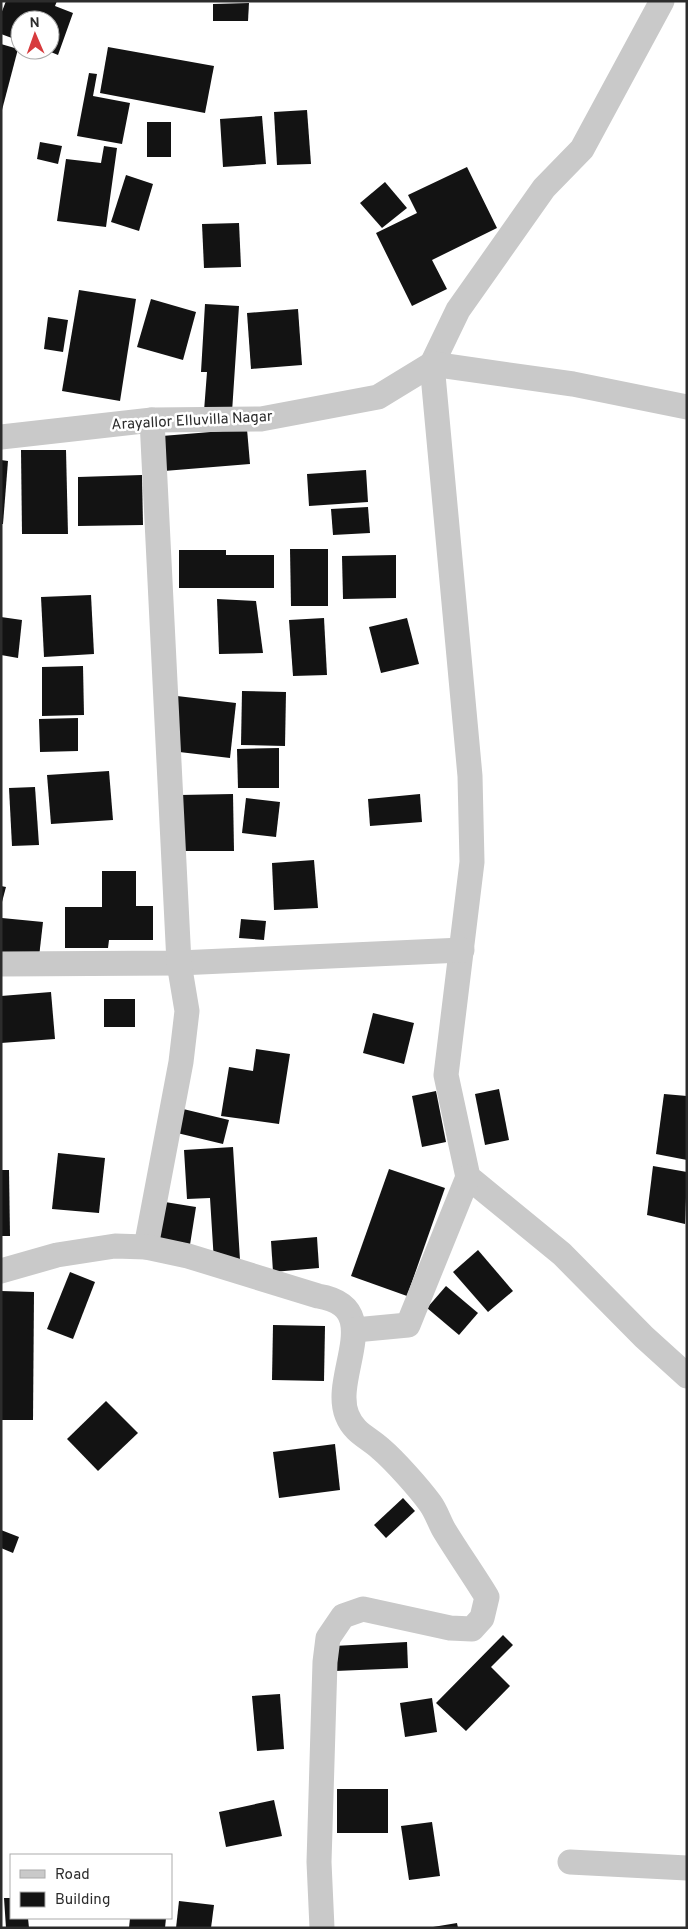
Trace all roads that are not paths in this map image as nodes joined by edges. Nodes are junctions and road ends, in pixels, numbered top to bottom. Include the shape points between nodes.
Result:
1 (662, 1) edge
2 (432, 364) junction
3 (687, 407) edge
4 (152, 420) junction
5 (1, 437) edge
6 (462, 950) junction
7 (180, 962) junction
8 (1, 964) edge
9 (468, 1177) junction
10 (146, 1248) junction
11 (1, 1271) edge
12 (355, 1330) junction
13 (687, 1376) edge
14 (570, 1862) dead end
15 (687, 1868) edge
16 (322, 1928) edge

1 - 2 street via 582,149 544,188 458,310
2 - 3 street via 574,384
2 - 4 street, Arayallor Elluvilla Nagar via 378,397 261,419
2 - 6 street via 470,776 472,862
4 - 5 street, Arayallor Elluvilla Nagar
4 - 7 street
6 - 7 street
6 - 9 street via 446,1075
7 - 8 street
7 - 10 street via 187,1011 181,1062
9 - 12 street via 408,1325
9 - 13 street via 562,1254
10 - 11 street via 115,1246 57,1255
10 - 12 street via 188,1256 332,1298 345,1308
12 - 16 street via 344,1393 346,1414 356,1432 381,1449 430,1503 487,1597 482,1618 472,1629 450,1628 363,1609 343,1616 328,1638 320,1862
14 - 15 street

